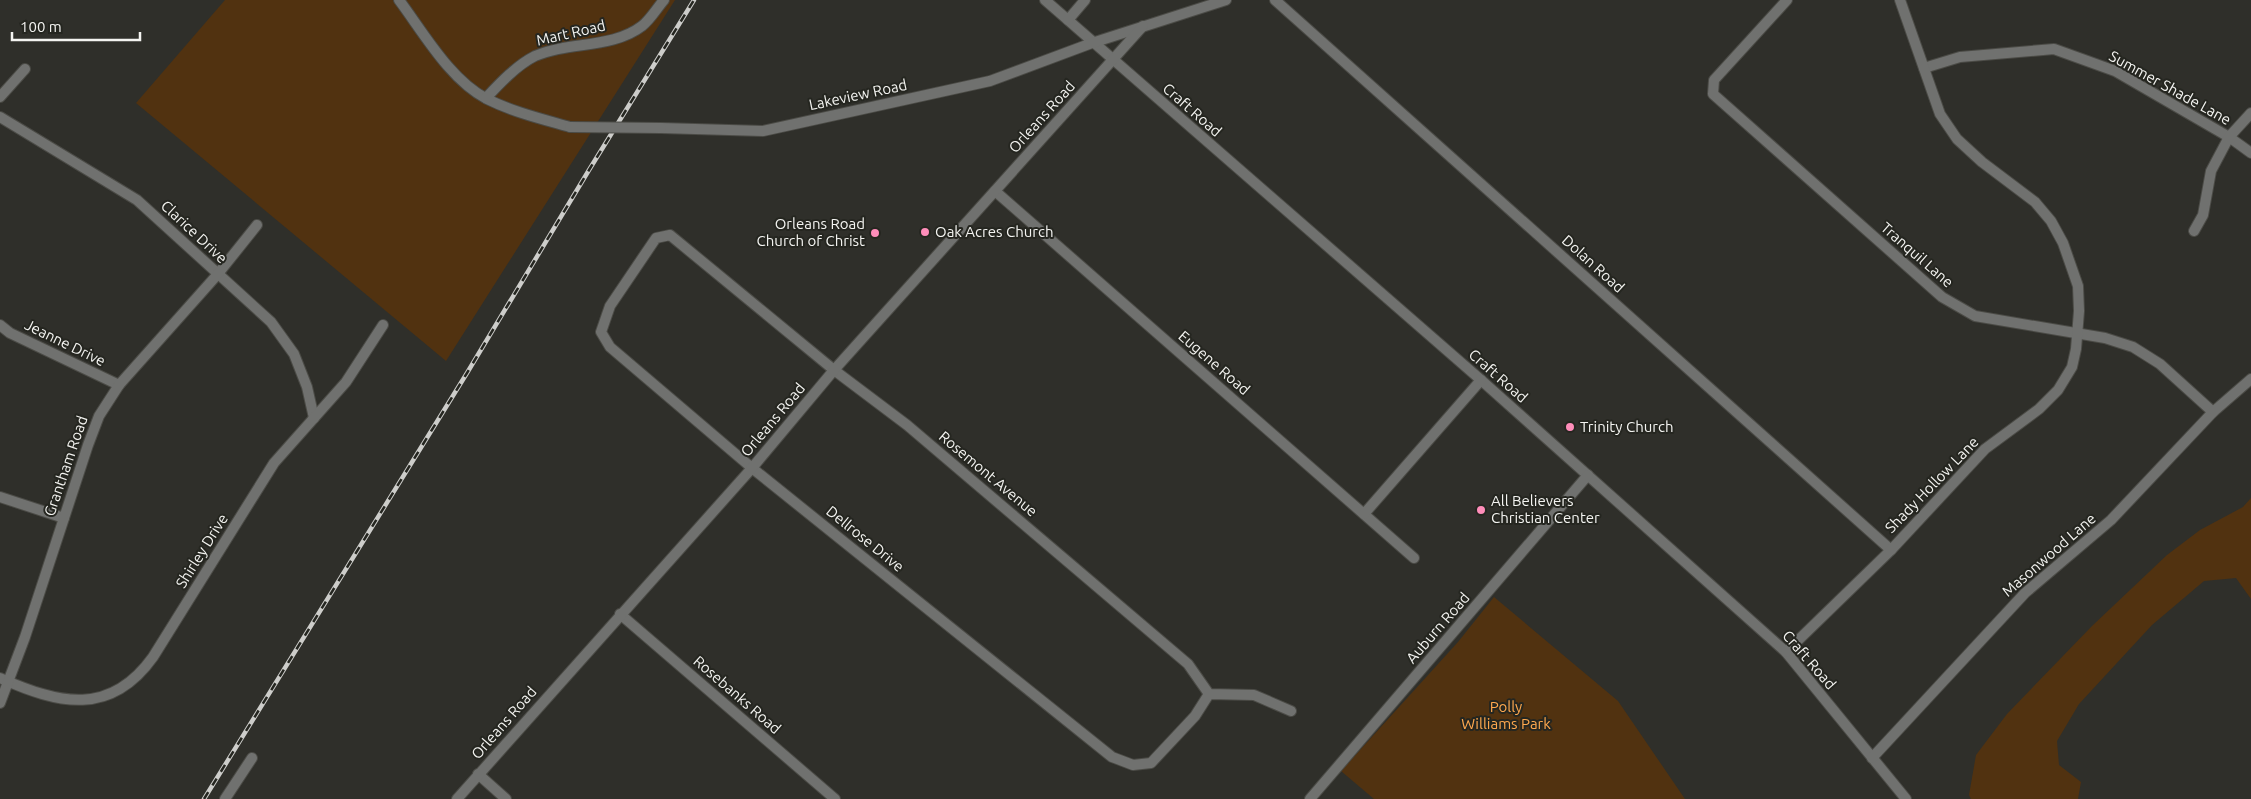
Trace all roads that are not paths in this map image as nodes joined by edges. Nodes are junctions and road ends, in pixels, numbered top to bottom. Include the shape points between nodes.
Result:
1 (398, 0) edge
2 (664, 0) edge
3 (1045, 0) edge
4 (1085, 0) edge
5 (1226, 0) edge
6 (1274, 0) edge
7 (1787, 0) edge
8 (1900, 0) edge
9 (1068, 20) junction
10 (1143, 26) junction
11 (1092, 43) junction
12 (1113, 61) junction
13 (1924, 68) junction
14 (25, 69) dead end
15 (0, 97) edge
16 (486, 98) junction
17 (2251, 113) edge
18 (0, 117) edge
19 (2228, 137) junction
20 (2251, 153) edge
21 (995, 191) junction
22 (257, 225) dead end
23 (2194, 231) dead end
24 (670, 235) joint
25 (218, 274) junction
26 (0, 325) edge
27 (383, 325) dead end
28 (2078, 333) junction
29 (834, 370) junction
30 (2251, 379) edge
31 (1480, 380) junction
32 (118, 385) junction
33 (2213, 412) junction
34 (314, 418) junction
35 (752, 468) junction
36 (1588, 475) junction
37 (0, 497) edge
38 (1364, 514) junction
39 (64, 518) junction
40 (1891, 550) junction
41 (1414, 558) dead end
42 (620, 614) junction
43 (1786, 652) junction
44 (4, 680) edge
45 (1209, 694) junction
46 (0, 703) edge
47 (1291, 712) dead end
48 (252, 758) dead end
49 (1872, 758) junction
50 (478, 774) junction
51 (226, 799) edge
52 (457, 799) edge
53 (506, 799) edge
54 (835, 799) edge
55 (1310, 799) edge
56 (1906, 799) edge

1 - 16 street, Lakeview Road via 440,57
2 - 16 street, Mart Road via 642,26 615,39 560,48 534,57
3 - 9 street, Craft Road
4 - 9 street
5 - 10 street, Lakeview Road
6 - 40 street, Dolan Road
7 - 28 street, Tranquil Lane via 1714,80 1713,94 1942,298 1975,316
8 - 13 street, Shady Hollow Lane
9 - 11 street, Craft Road
10 - 11 street, Lakeview Road
10 - 12 street
11 - 12 street, Craft Road
11 - 16 street, Lakeview Road, bridge via 990,81 763,131 570,127
12 - 21 street, Orleans Road
12 - 31 street, Craft Road
13 - 19 street, Summer Shade Lane via 1960,57 2054,49 2115,71
13 - 28 street, Shady Hollow Lane via 1940,114 1957,139 2035,202 2064,243 2078,286
14 - 15 street
17 - 19 street
18 - 25 street, Clarice Drive via 137,200
19 - 20 street, Summer Shade Lane
19 - 23 street via 2211,171 2204,215
21 - 29 street, Orleans Road
21 - 38 street, Eugene Road
22 - 25 street, Grantham Road
24 - 29 street, Rosemont Avenue
24 - 35 street, Dellrose Drive via 656,238 610,306 601,332 610,347
25 - 32 street, Grantham Road
25 - 34 street, Clarice Drive via 271,322 294,354 307,387
26 - 32 street, Jeanne Drive via 10,333
27 - 34 street, Shirley Drive via 346,382
28 - 33 street, Tranquil Lane via 2133,348 2160,364
28 - 40 street, Shady Hollow Lane via 2072,367 2058,390 2039,409 1985,449
29 - 35 street, Orleans Road
29 - 45 street, Rosemont Avenue via 907,425 1188,664
30 - 33 street, Masonwood Lane
31 - 36 street, Craft Road
31 - 38 street
32 - 39 street, Grantham Road via 96,423
33 - 49 street, Masonwood Lane via 2111,520 2025,593
34 - 44 street, Shirley Drive via 268,472 158,649 142,672 126,686 107,695 80,701 54,698
35 - 42 street, Orleans Road
35 - 45 street, Dellrose Drive via 1112,757 1133,765 1151,763 1196,716
36 - 43 street, Craft Road
36 - 55 street, Auburn Road
37 - 39 street
38 - 41 street, Eugene Road
39 - 44 street, Grantham Road
40 - 43 street, Shady Hollow Lane
42 - 50 street, Orleans Road
42 - 54 street, Rosebanks Road
43 - 49 street, Craft Road
44 - 46 street, Grantham Road
45 - 47 street via 1254,695
48 - 51 street
49 - 56 street, Craft Road
50 - 52 street, Orleans Road
50 - 53 street

